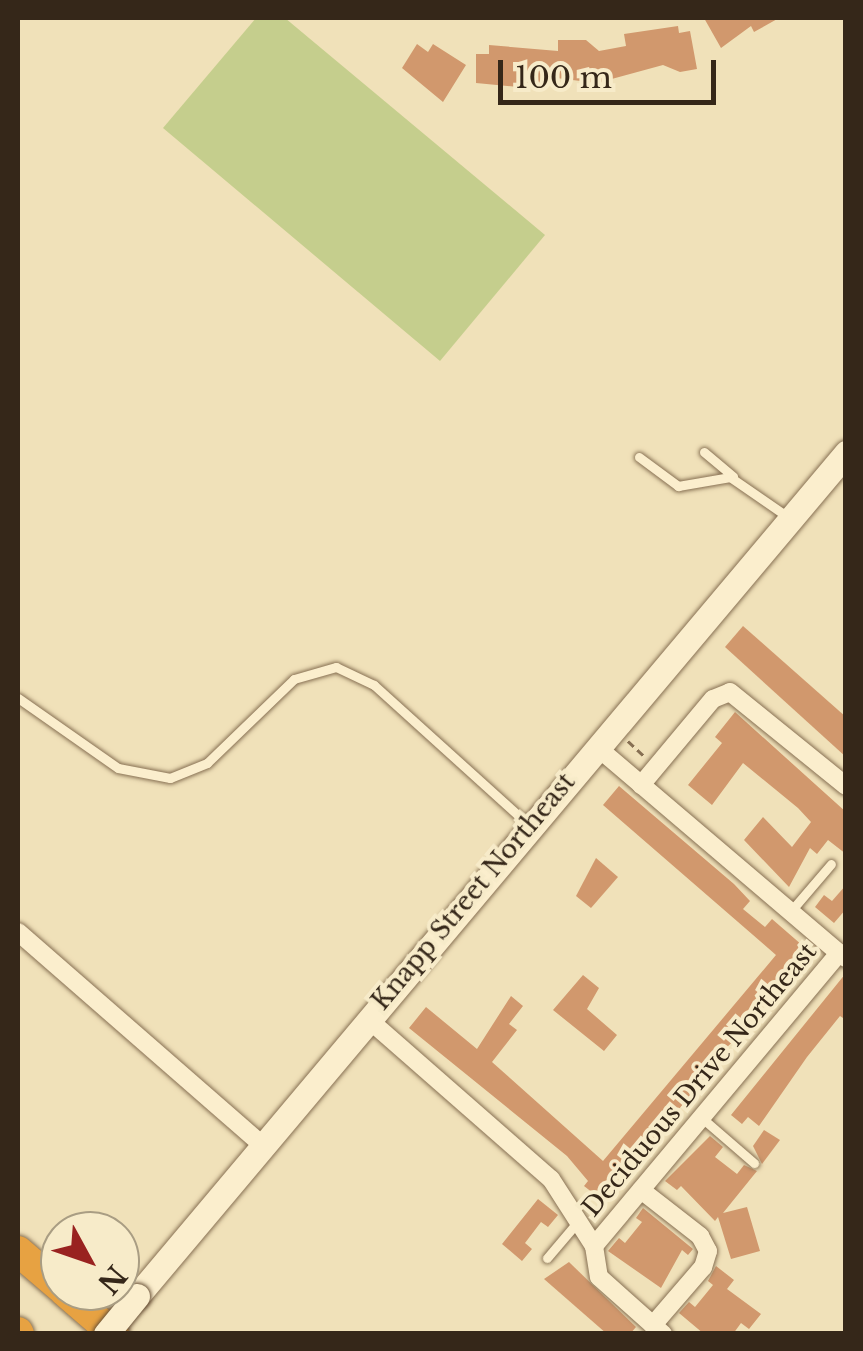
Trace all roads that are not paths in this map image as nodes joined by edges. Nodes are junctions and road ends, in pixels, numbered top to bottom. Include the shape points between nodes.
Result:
1 (704, 452) dead end
2 (846, 453) edge
3 (639, 458) dead end
4 (737, 480) junction
5 (790, 519) junction
6 (18, 698) edge
7 (597, 747) junction
8 (642, 785) junction
9 (846, 786) edge
10 (530, 826) junction
11 (831, 864) dead end
12 (790, 912) junction
13 (18, 932) edge
14 (842, 956) edge
15 (368, 1019) junction
16 (700, 1116) junction
17 (264, 1146) junction
18 (754, 1163) dead end
19 (640, 1190) junction
20 (575, 1226) junction
21 (594, 1246) junction
22 (18, 1251) edge
23 (546, 1258) dead end
24 (40, 1270) edge
25 (87, 1311) edge
26 (658, 1329) edge
27 (106, 1334) edge
28 (114, 1334) edge

1 - 4 lane
2 - 5 main road, Knapp Street Northeast
3 - 4 lane via 678,486 720,476
4 - 5 lane
5 - 7 main road, Knapp Street Northeast
6 - 10 lane via 118,768 170,778 206,763 294,679 336,667 374,685
7 - 8 street
7 - 10 main road, Knapp Street Northeast
8 - 9 street via 713,699 730,692
8 - 12 street
10 - 15 main road, Knapp Street Northeast
11 - 12 lane
12 - 14 street
13 - 17 street
14 - 16 street, Deciduous Drive Northeast
15 - 17 main road, Knapp Street Northeast
15 - 20 street via 551,1179
16 - 18 lane
16 - 19 street, Deciduous Drive Northeast
17 - 27 main road, Knapp Street Northeast, bridge
19 - 21 street, Deciduous Drive Northeast
19 - 26 street via 700,1236 708,1250
20 - 21 street
20 - 23 lane
21 - 26 street via 599,1277
22 - 24 highway
25 - 28 highway

